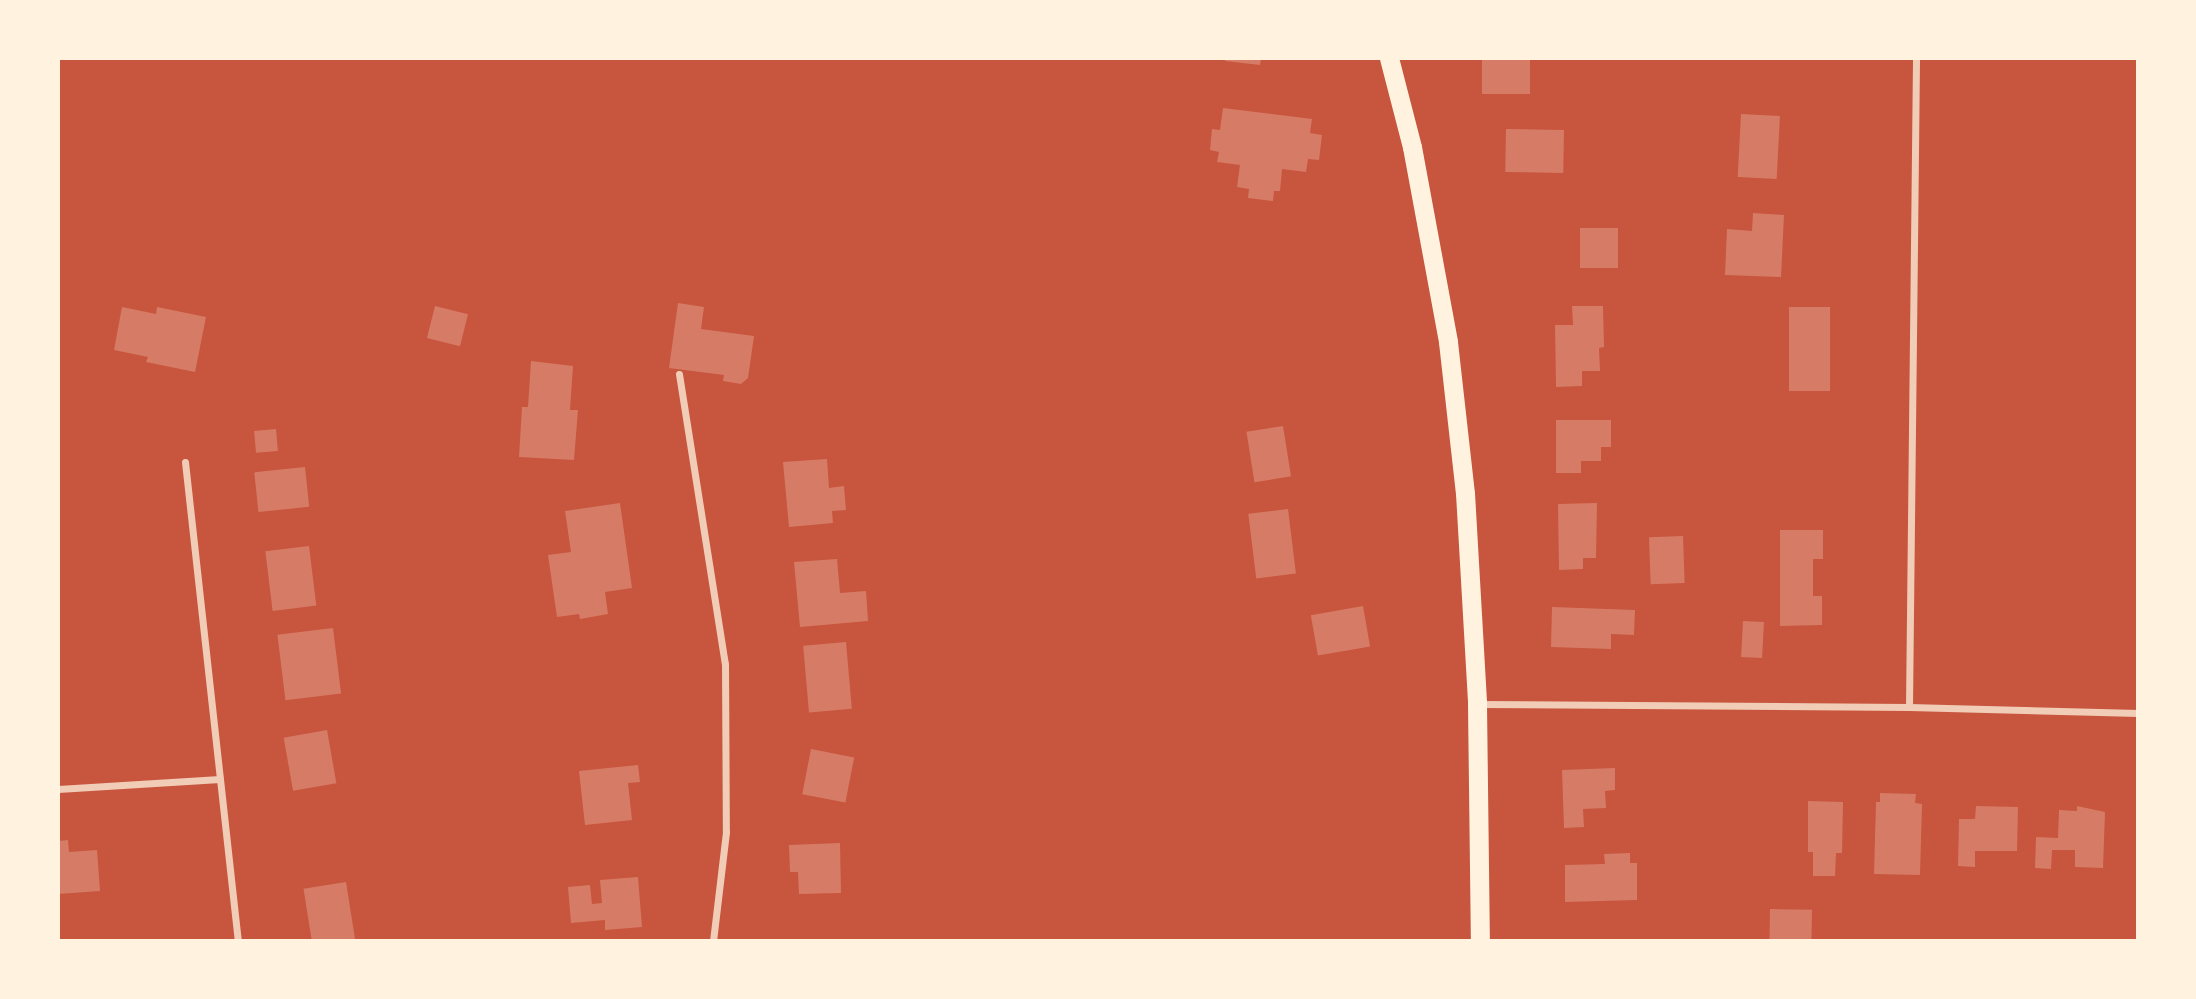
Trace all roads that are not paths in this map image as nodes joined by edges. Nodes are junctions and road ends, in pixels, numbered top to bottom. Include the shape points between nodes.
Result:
1 (1389, 58) edge
2 (1916, 58) edge
3 (679, 374) dead end
4 (185, 462) dead end
5 (1477, 704) junction
6 (1909, 707) junction
7 (2138, 713) edge
8 (220, 779) junction
9 (58, 789) edge
10 (238, 941) edge
11 (713, 941) edge
12 (1480, 941) edge

1 - 5 highway via 1412,146 1448,342 1465,493
2 - 6 street
3 - 11 street via 725,664 726,832
4 - 8 street
5 - 6 street
5 - 12 highway
6 - 7 street
8 - 9 street
8 - 10 street

